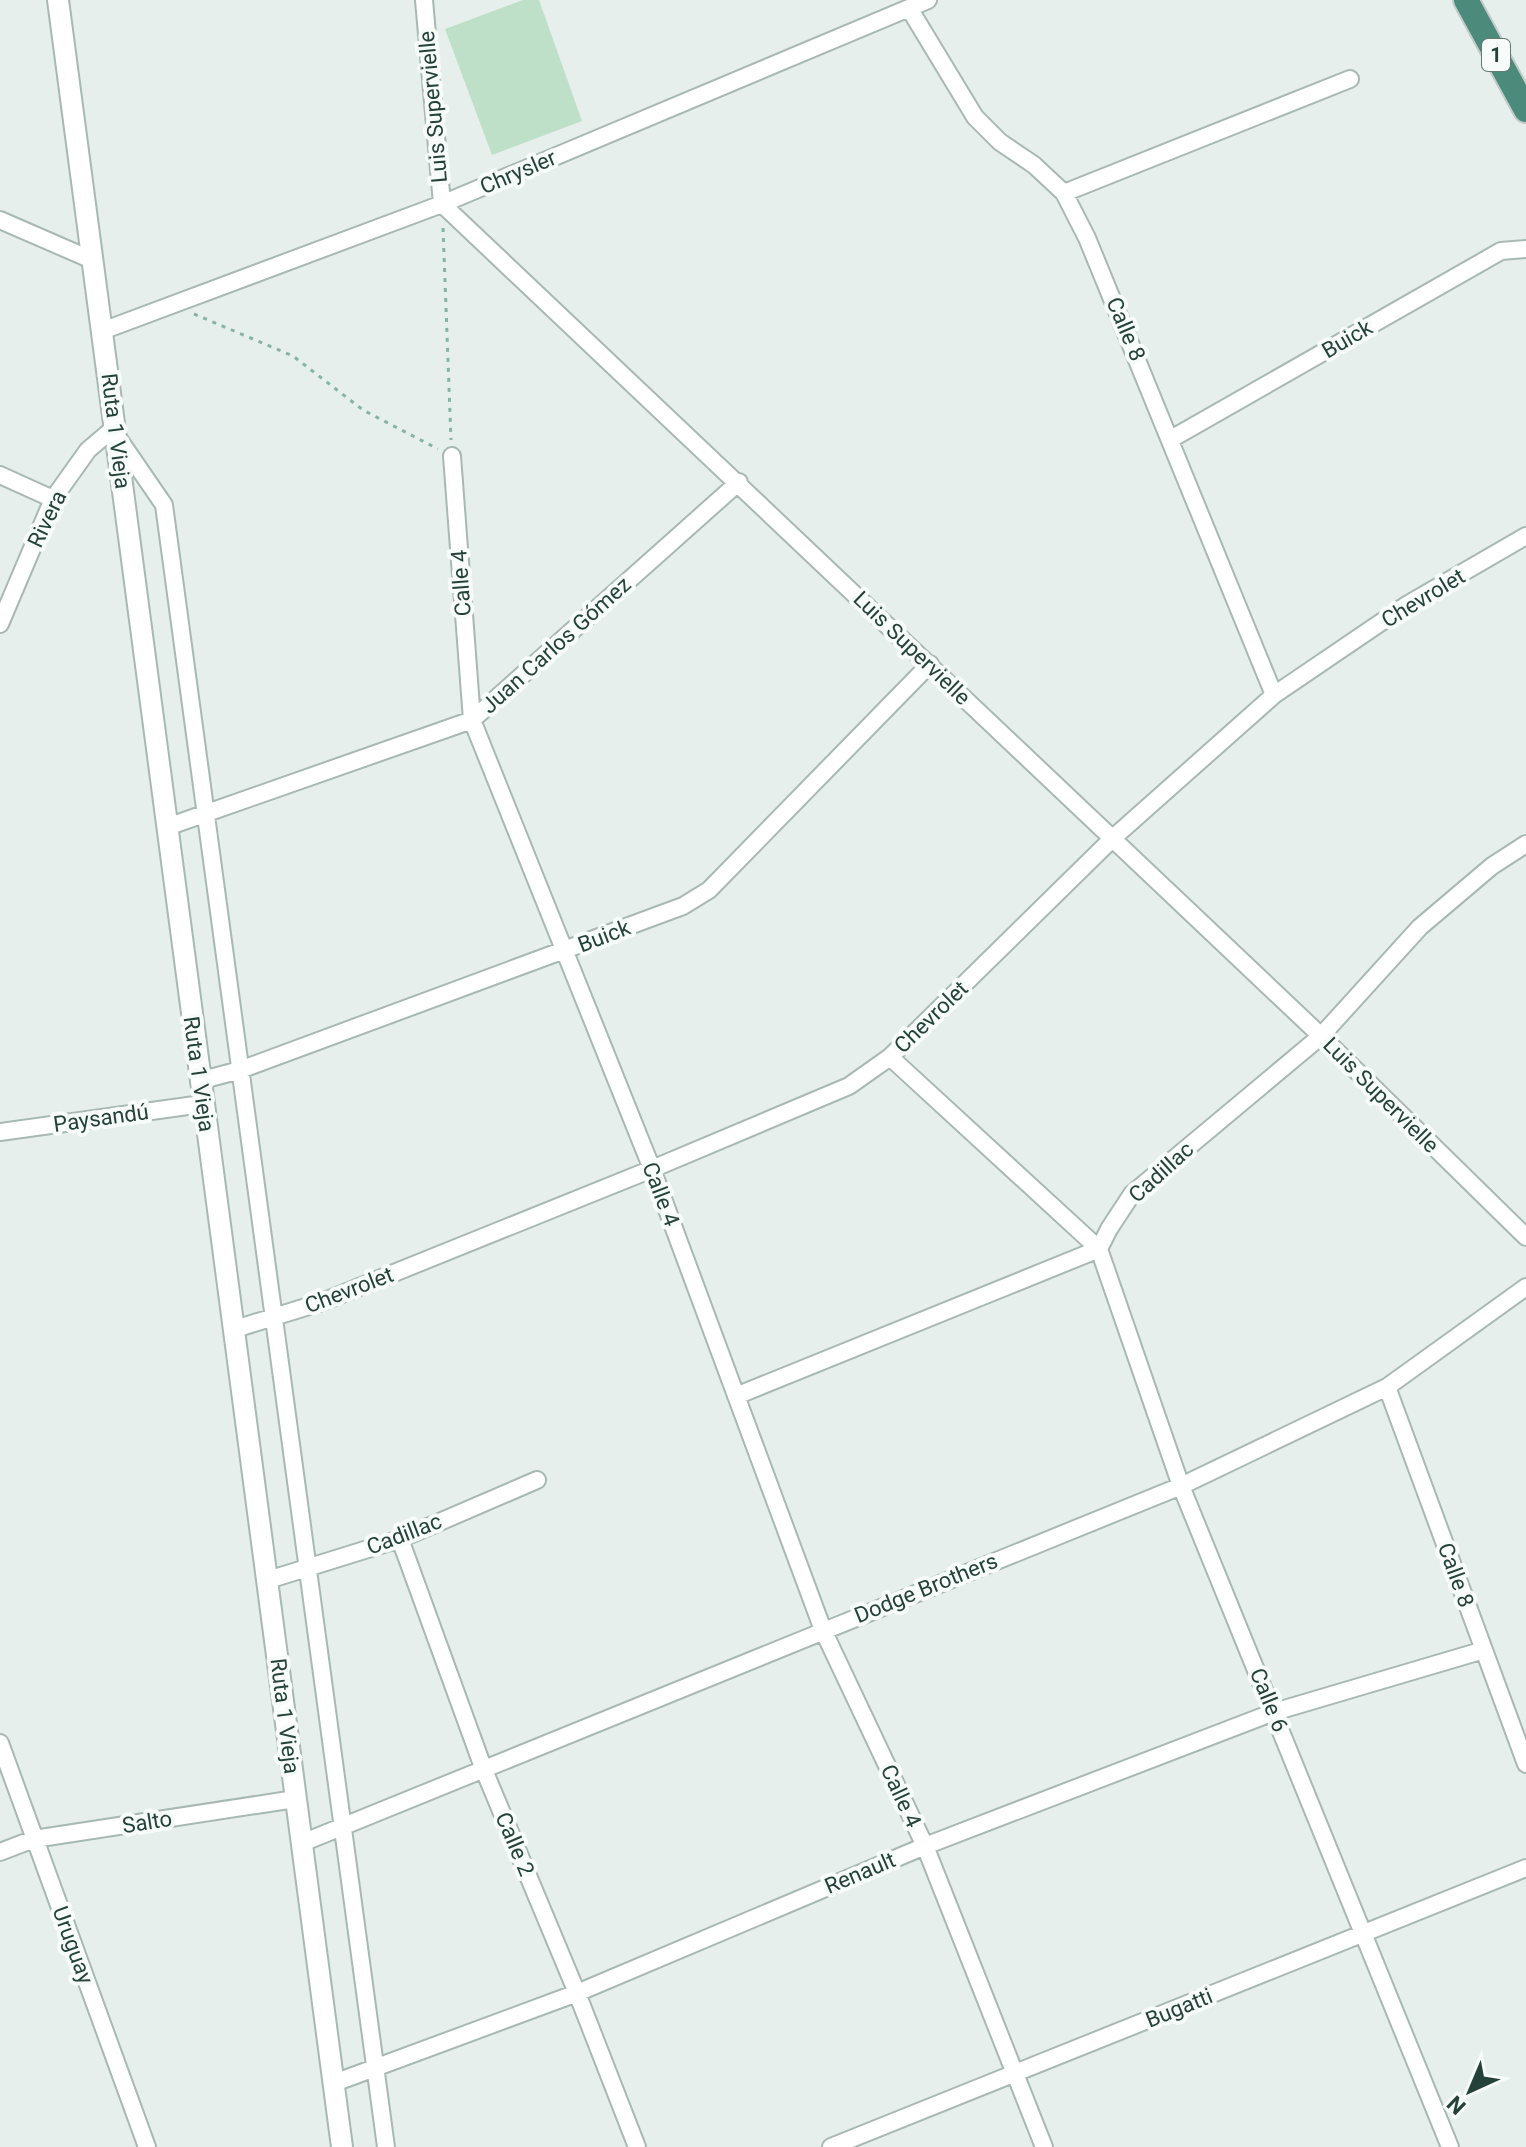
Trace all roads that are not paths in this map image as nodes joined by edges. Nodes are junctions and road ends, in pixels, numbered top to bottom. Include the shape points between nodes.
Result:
1 (58, 0) edge
2 (424, 0) edge
3 (928, 0) edge
4 (1466, 0) edge
5 (909, 8) junction
6 (1350, 79) dead end
7 (1526, 110) edge
8 (1064, 193) junction
9 (442, 204) junction
10 (0, 220) edge
11 (1526, 249) edge
12 (92, 260) junction
13 (102, 331) junction
14 (116, 431) junction
15 (1171, 439) junction
16 (452, 456) road end
17 (0, 475) edge
18 (739, 482) junction
19 (53, 499) junction
20 (1526, 536) edge
21 (0, 624) edge
22 (930, 664) junction
23 (1274, 695) junction
24 (472, 720) junction
25 (206, 813) junction
26 (167, 827) junction
27 (1113, 838) junction
28 (1526, 844) edge
29 (564, 951) junction
30 (1321, 1036) junction
31 (890, 1057) junction
32 (240, 1070) junction
33 (199, 1081) junction
34 (202, 1104) junction
35 (0, 1132) edge
36 (652, 1169) junction
37 (1526, 1237) edge
38 (1099, 1249) junction
39 (1526, 1287) edge
40 (274, 1317) junction
41 (235, 1329) junction
42 (1387, 1387) junction
43 (736, 1396) junction
44 (537, 1480) dead end
45 (1181, 1486) junction
46 (400, 1539) junction
47 (308, 1568) junction
48 (268, 1580) junction
49 (823, 1630) junction
50 (1484, 1650) junction
51 (1274, 1712) junction
52 (0, 1743) edge
53 (1526, 1764) edge
54 (484, 1770) junction
55 (295, 1799) junction
56 (343, 1826) junction
57 (34, 1839) junction
58 (302, 1843) junction
59 (925, 1846) junction
60 (0, 1852) edge
61 (1526, 1868) edge
62 (1365, 1934) junction
63 (577, 1993) junction
64 (376, 2068) junction
65 (1017, 2073) junction
66 (334, 2083) junction
67 (147, 2147) edge
68 (342, 2147) edge
69 (386, 2147) edge
70 (637, 2147) edge
71 (831, 2147) edge
72 (1044, 2147) edge
73 (1450, 2147) edge

1 - 12 street, Ruta 1 Vieja
2 - 9 street, Luis Supervielle
3 - 5 street, Chrysler
4 - 7 highway, 1
5 - 8 street, Calle 8 via 975,117
5 - 9 street, Chrysler
6 - 8 street
8 - 15 street, Calle 8
9 - 13 street, Chrysler
9 - 18 street, Luis Supervielle
10 - 12 street
11 - 15 street, Buick via 1501,251
12 - 13 street, Ruta 1 Vieja
13 - 14 street, Ruta 1 Vieja
14 - 19 street, Rivera via 88,450
14 - 25 street via 164,505
14 - 26 street, Ruta 1 Vieja
15 - 23 street, Calle 8
16 - 24 street, Calle 4
17 - 19 street
18 - 22 street, Luis Supervielle
18 - 24 street, Juan Carlos Gómez
19 - 21 street, Rivera
20 - 23 street, Chevrolet via 1405,606
22 - 27 street, Luis Supervielle
22 - 29 street, Buick via 709,890 683,906
23 - 27 street, Chevrolet
24 - 25 street, Juan Carlos Gómez
24 - 29 street, Calle 4
25 - 26 street, Juan Carlos Gómez
25 - 32 street
26 - 33 street, Ruta 1 Vieja
27 - 30 street, Luis Supervielle
27 - 31 street, Chevrolet
28 - 30 street, Cadillac via 1420,927
29 - 32 street, Buick
29 - 36 street, Calle 4
30 - 37 street, Luis Supervielle
30 - 38 street, Cadillac via 1132,1194
31 - 36 street, Chevrolet via 849,1086
31 - 38 street
32 - 33 street, Buick
32 - 40 street
33 - 34 street, Ruta 1 Vieja
34 - 35 street, Paysandú
34 - 41 street, Ruta 1 Vieja
36 - 40 street, Chevrolet
36 - 43 street, Calle 4
38 - 43 street
38 - 45 street, Calle 6
39 - 42 street, Dodge Brothers
40 - 41 street, Chevrolet
40 - 47 street
41 - 48 street, Ruta 1 Vieja
42 - 45 street, Dodge Brothers
42 - 50 street, Calle 8
43 - 49 street, Calle 4
44 - 46 street, Cadillac
45 - 49 street, Dodge Brothers
45 - 51 street, Calle 6
46 - 47 street, Cadillac
46 - 54 street, Calle 2
47 - 48 street, Cadillac
47 - 56 street
48 - 55 street, Ruta 1 Vieja
49 - 54 street, Dodge Brothers
49 - 59 street, Calle 4
50 - 51 street, Renault
50 - 53 street, Calle 8
51 - 59 street, Renault
51 - 62 street, Calle 6
52 - 57 street, Uruguay
54 - 56 street, Dodge Brothers
54 - 63 street, Calle 2
55 - 57 street, Salto
55 - 58 street, Ruta 1 Vieja
56 - 58 street, Dodge Brothers
56 - 64 street
57 - 60 street, Salto
57 - 67 street, Uruguay
58 - 66 street, Ruta 1 Vieja
59 - 63 street, Renault
59 - 65 street, Calle 4
61 - 62 street, Bugatti
62 - 65 street, Bugatti
62 - 73 street, Calle 6
63 - 64 street, Renault
63 - 70 street, Calle 2
64 - 66 street, Renault
64 - 69 street
65 - 71 street, Bugatti
65 - 72 street, Calle 4
66 - 68 street, Ruta 1 Vieja

